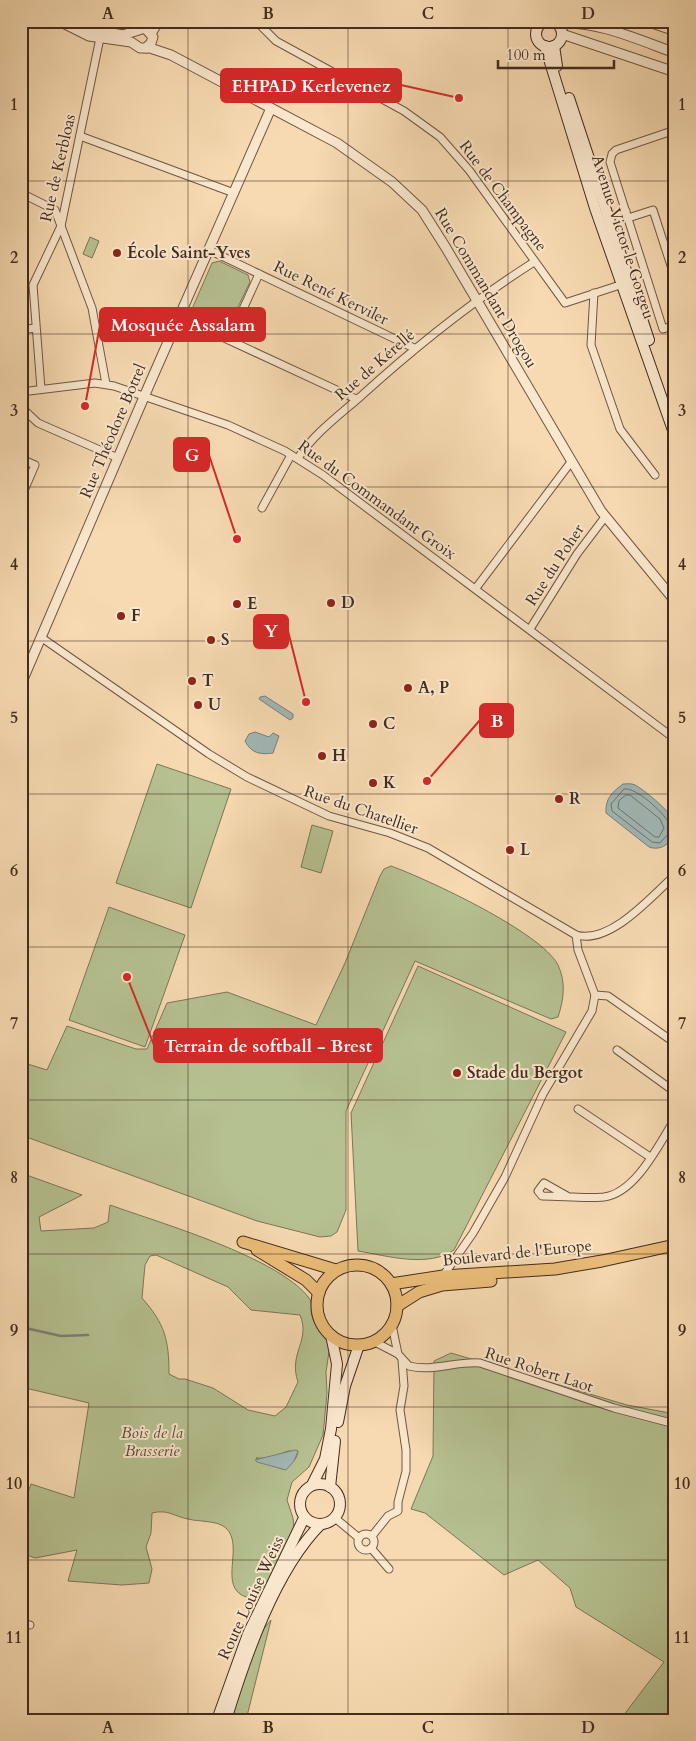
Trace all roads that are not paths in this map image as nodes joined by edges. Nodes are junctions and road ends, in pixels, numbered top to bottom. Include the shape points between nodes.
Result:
1 (59, 21) edge
2 (150, 21) edge
3 (160, 21) edge
4 (256, 21) edge
5 (643, 21) edge
6 (551, 22) edge
7 (536, 25) edge
8 (68, 26) junction
9 (139, 30) junction
10 (675, 32) edge
11 (562, 34) junction
12 (100, 38) junction
13 (150, 41) junction
14 (134, 44) junction
15 (549, 46) junction
16 (675, 53) edge
17 (675, 72) edge
18 (271, 108) junction
19 (675, 130) edge
20 (80, 136) junction
21 (21, 193) edge
22 (234, 193) junction
23 (627, 214) junction
24 (609, 217) junction
25 (61, 226) junction
26 (209, 250) junction
27 (534, 262) junction
28 (259, 274) junction
29 (675, 278) edge
30 (623, 284) junction
31 (594, 294) junction
32 (476, 299) junction
33 (179, 317) junction
34 (675, 326) edge
35 (35, 328) junction
36 (21, 330) edge
37 (229, 340) junction
38 (414, 348) junction
39 (106, 384) junction
40 (41, 389) junction
41 (21, 392) edge
42 (144, 395) junction
43 (356, 399) junction
44 (21, 407) edge
45 (675, 420) edge
46 (675, 436) edge
47 (295, 457) junction
48 (118, 458) junction
49 (21, 459) edge
50 (571, 462) junction
51 (655, 475) dead end
52 (21, 492) edge
53 (262, 508) dead end
54 (605, 517) junction
55 (476, 588) junction
56 (675, 601) edge
57 (530, 629) junction
58 (42, 638) junction
59 (21, 684) edge
60 (675, 739) edge
61 (675, 875) edge
62 (576, 935) junction
63 (595, 995) junction
64 (675, 1043) edge
65 (617, 1050) dead end
66 (675, 1092) edge
67 (578, 1108) dead end
68 (675, 1119) edge
69 (650, 1157) junction
70 (567, 1196) dead end
71 (675, 1244) edge
72 (675, 1252) edge
73 (457, 1258) junction
74 (336, 1270) junction
75 (464, 1275) junction
76 (443, 1276) junction
77 (391, 1284) junction
78 (318, 1293) junction
79 (397, 1306) junction
80 (392, 1325) junction
81 (331, 1335) junction
82 (373, 1341) junction
83 (359, 1345) junction
84 (400, 1357) junction
85 (675, 1424) edge
86 (312, 1485) junction
87 (330, 1487) junction
88 (304, 1518) junction
89 (334, 1518) junction
90 (321, 1524) junction
91 (372, 1536) junction
92 (359, 1538) junction
93 (371, 1548) junction
94 (389, 1569) dead end
95 (21, 1624) edge
96 (30, 1625) dead end
97 (217, 1720) edge
98 (226, 1720) edge

1 - 8 street
2 - 9 street
3 - 13 street
4 - 27 street, Rue de Champagne via 276,40 404,111 440,137 469,170
5 - 10 street
6 - 7 main road
6 - 11 main road via 560,28
6 - 16 street via 614,31
7 - 15 main road via 538,40
8 - 9 street via 122,35
8 - 12 street
9 - 13 street via 148,30
9 - 14 street via 133,37
11 - 15 main road via 560,41
11 - 17 street
12 - 14 street
12 - 20 street, Rue de Kerbloas
13 - 14 street via 140,48
13 - 18 street, Rue Commandant Drogou
15 - 24 main road, Avenue Victor le Gorgeu
15 - 30 main road, Avenue Victor le Gorgeu via 595,208
18 - 22 street, Rue Théodore Botrel
18 - 32 street, Rue Commandant Drogou via 337,143 392,182 422,210
19 - 23 street via 612,154 610,162
20 - 22 street
20 - 25 street, Rue de Kerbloas
21 - 25 street via 55,210
22 - 26 street, Rue Théodore Botrel
23 - 24 street
23 - 29 street via 653,210
23 - 34 street via 663,329
24 - 45 main road, Avenue Victor le Gorgeu
25 - 35 street, Rue de Kerbloas via 33,285
25 - 39 street via 92,308
26 - 28 street, Rue René Kerviler
26 - 33 street, Rue Théodore Botrel
27 - 31 street, Rue de Champagne via 565,303
27 - 32 street, Rue de Kérellé
28 - 37 street
28 - 38 street, Rue René Kerviler
30 - 31 street, Rue de Champagne
30 - 46 main road, Avenue Victor le Gorgeu
31 - 51 street via 591,345 620,429
32 - 38 street, Rue de Kérellé
32 - 50 street, Rue Commandant Drogou
33 - 37 street
33 - 42 street, Rue Théodore Botrel
35 - 36 street
35 - 40 street, Rue de Kerbloas
37 - 43 street
38 - 43 street, Rue de Kérellé
39 - 40 street, Rue du Commandant Groix
39 - 42 street, Rue du Commandant Groix
40 - 41 street, Rue du Commandant Groix
42 - 47 street, Rue du Commandant Groix via 228,425
42 - 48 street, Rue Théodore Botrel
43 - 47 street, Rue de Kérellé
44 - 48 street via 38,423
47 - 53 street, Rue de Kérellé
47 - 55 street, Rue du Commandant Groix
48 - 58 street, Rue Théodore Botrel
49 - 52 street via 35,464
50 - 54 street, Rue Commandant Drogou
50 - 55 street
54 - 56 street, Rue Commandant Drogou
54 - 57 street, Rue du Poher via 577,554
55 - 57 street, Rue du Commandant Groix
57 - 60 street, Rue du Commandant Groix
58 - 59 street, Rue Théodore Botrel
58 - 62 street, Rue du Chatellier via 240,774 315,810 428,848
61 - 62 street via 609,932
62 - 63 street via 578,950
63 - 64 street via 608,996
63 - 73 street via 592,1011 540,1100 505,1177
65 - 66 street
67 - 69 street
68 - 69 street
69 - 70 street via 632,1182 620,1191 604,1197
71 - 75 main road, Boulevard de l'Europe via 555,1269
72 - 79 main road, Boulevard de l'Europe via 561,1275 442,1285 419,1292
73 - 75 street
73 - 76 street
74 - 77 main road via 360,1265 373,1268
74 - 78 main road via 328,1276
74 - 78 main road via 243,1242 306,1280
75 - 76 main road, Boulevard de l'Europe
76 - 77 main road, Boulevard de l'Europe
77 - 79 main road
78 - 81 main road via 318,1316
79 - 80 main road
80 - 82 main road
80 - 84 street
81 - 83 main road via 340,1341
81 - 86 main road via 338,1364 330,1429 325,1459
82 - 83 main road
82 - 84 street, Rue Robert Laot
83 - 87 main road via 341,1401
84 - 85 street, Rue Robert Laot via 409,1366 418,1368 480,1363 614,1408
84 - 91 street via 404,1386 400,1410 406,1471 398,1511 388,1516
86 - 87 main road
86 - 88 main road via 300,1498
87 - 89 main road via 339,1499 339,1509
88 - 90 main road
88 - 97 main road, Route Louise Weiss via 248,1634
89 - 90 main road
89 - 92 street
90 - 98 main road, Route Louise Weiss via 303,1545 277,1591 249,1652
91 - 92 street via 363,1534
91 - 93 street
92 - 93 street via 361,1549
93 - 94 street
95 - 96 street

